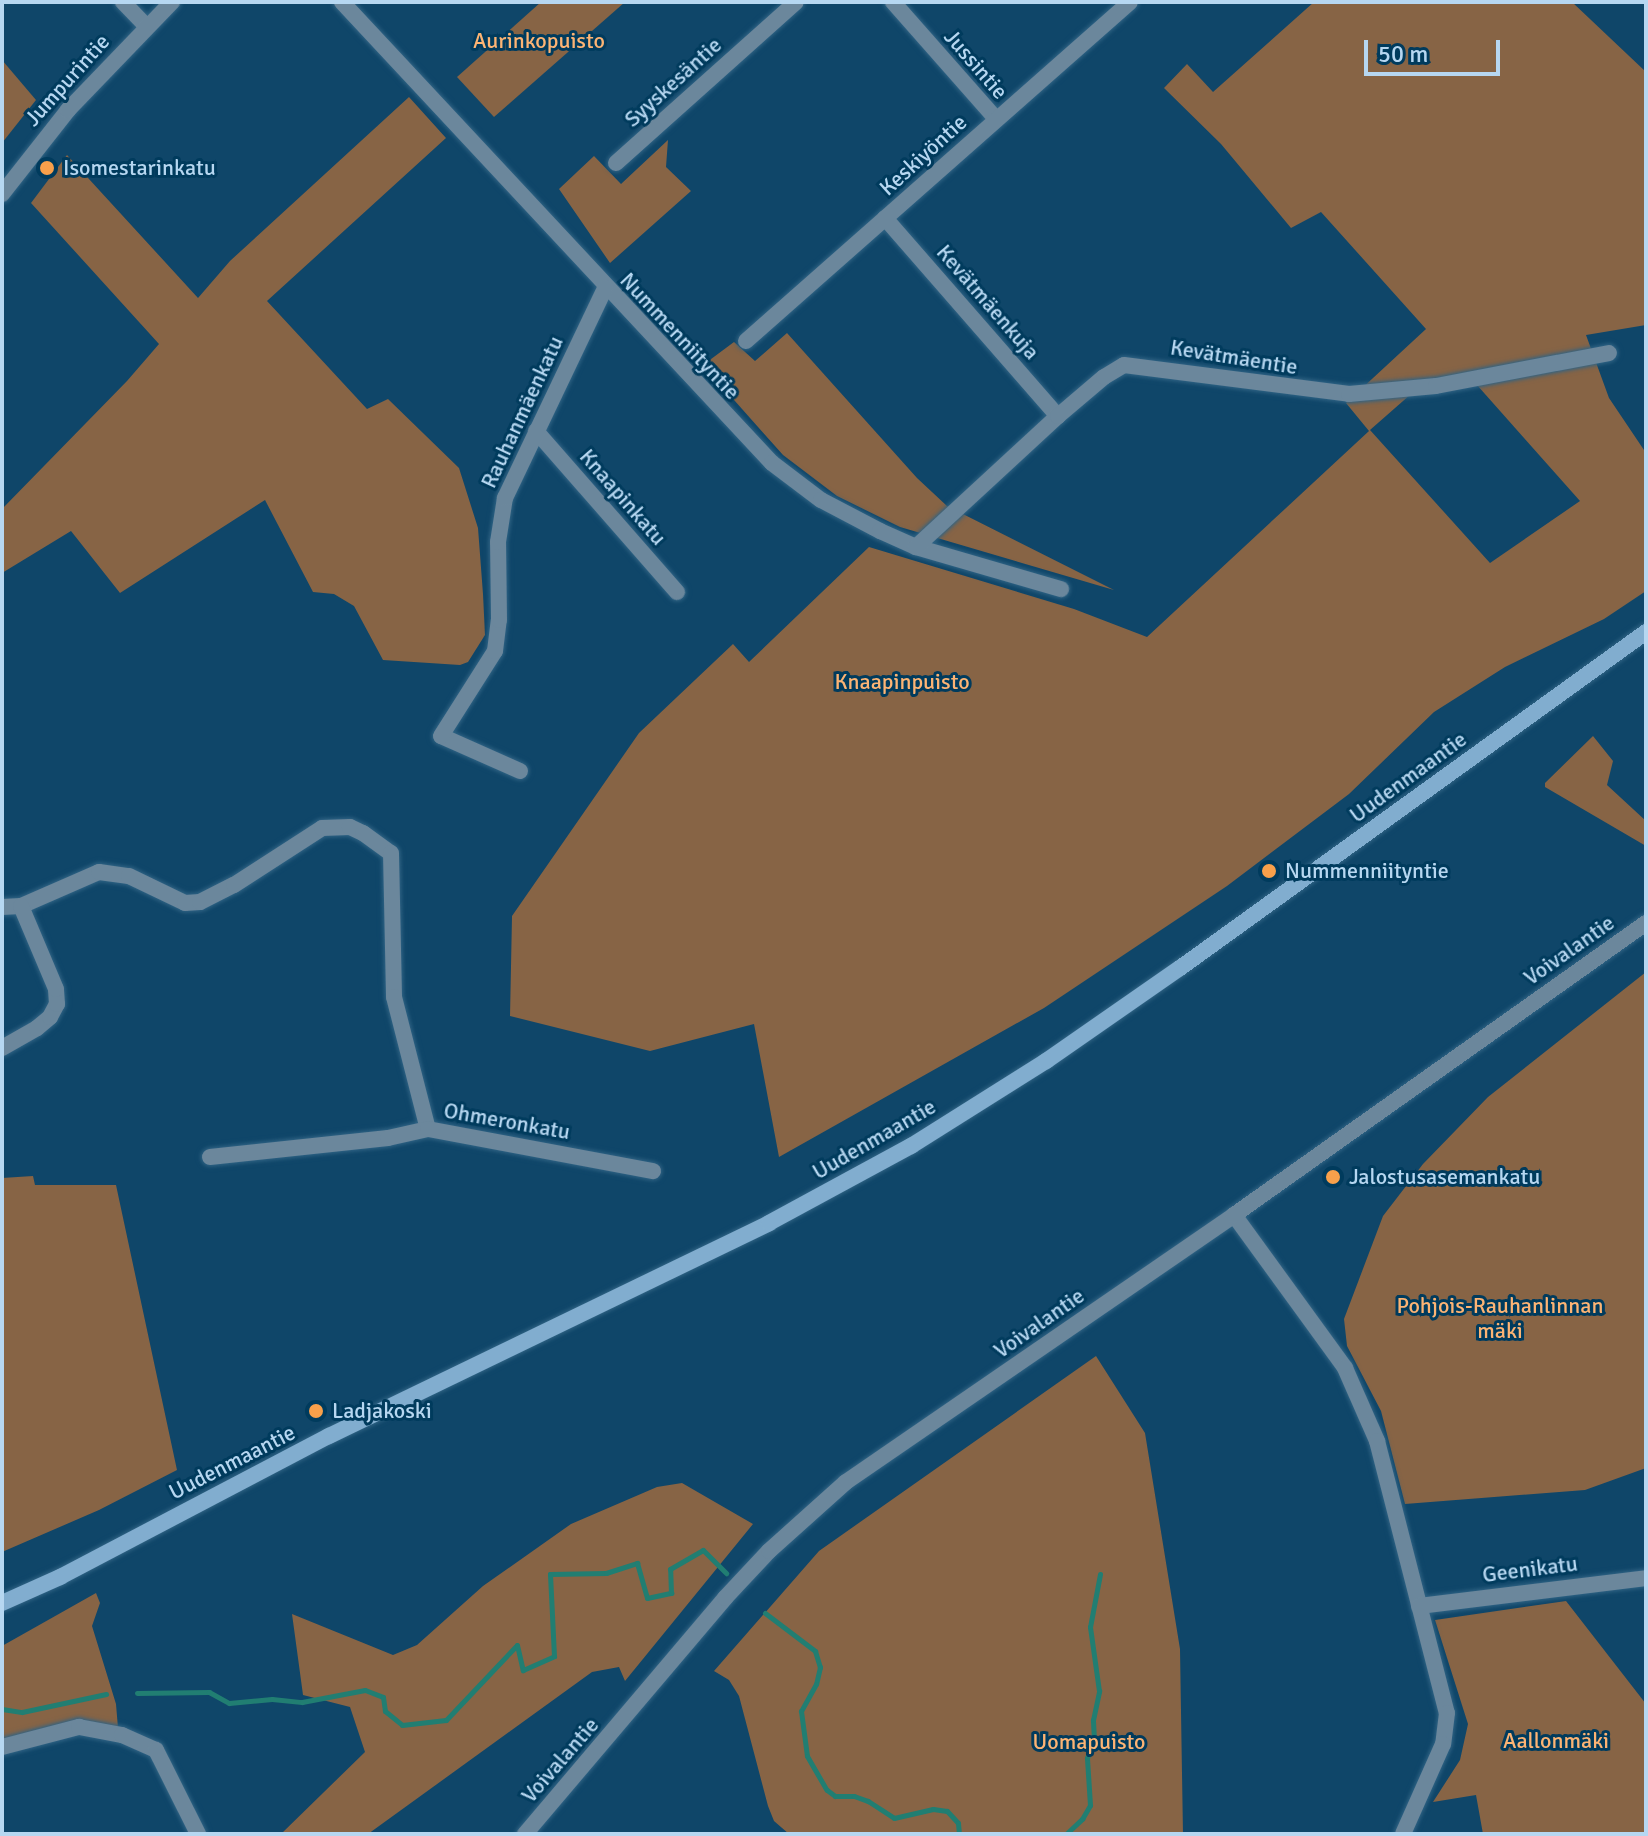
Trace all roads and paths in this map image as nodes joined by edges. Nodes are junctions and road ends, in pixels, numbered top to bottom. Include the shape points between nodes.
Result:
1 (123, 2) edge
2 (172, 2) edge
3 (342, 2) edge
4 (796, 2) edge
5 (893, 2) edge
6 (1130, 2) edge
7 (146, 26) junction
8 (996, 119) junction
9 (616, 163) dead end
10 (2, 194) edge
11 (885, 218) junction
12 (605, 288) junction
13 (746, 341) dead end
14 (1609, 353) dead end
15 (1058, 416) junction
16 (536, 431) junction
17 (916, 547) junction
18 (1061, 589) dead end
19 (677, 592) dead end
20 (1646, 632) edge
21 (520, 771) dead end
22 (21, 906) junction
23 (2, 907) edge
24 (1646, 923) edge
25 (2, 1048) edge
26 (428, 1129) junction
27 (210, 1157) dead end
28 (653, 1171) dead end
29 (1234, 1215) junction
30 (60, 1577) junction
31 (1646, 1578) edge
32 (2, 1603) edge
33 (1419, 1606) junction
34 (2, 1614) edge
35 (2, 1747) edge
36 (198, 1834) edge
37 (525, 1834) edge
38 (1403, 1834) edge

1 - 7 street
2 - 7 street, Jumpurintie
3 - 12 street, Nummenniityntie
4 - 9 street, Syyskesäntie
5 - 8 street, Jussintie
6 - 8 street, Keskiyöntie
7 - 10 street, Jumpurintie via 68,110
8 - 11 street, Keskiyöntie
11 - 13 street, Keskiyöntie
11 - 15 street, Kevätmäenkuja
12 - 16 street, Rauhanmäenkatu
12 - 17 street, Nummenniityntie via 772,463 821,500
14 - 15 street, Kevätmäentie via 1436,386 1349,394 1124,365
15 - 17 street, Kevätmäentie
16 - 19 street, Knaapinkatu
16 - 21 street, Rauhanmäenkatu via 500,518 495,651 441,736
17 - 18 street, Nummenniityntie
20 - 30 main road, Uudenmaantie via 1180,968 911,1146 769,1223 329,1436
22 - 23 street
22 - 25 street via 56,989 57,1004 37,1028
22 - 26 street via 99,872 129,876 185,903 200,902 322,828 350,827 363,833 391,853 394,997
24 - 29 street, Voivalantie
26 - 27 street, Ohmeronkatu
26 - 28 street, Ohmeronkatu
29 - 33 street via 1354,1385 1377,1441
29 - 37 street, Voivalantie via 811,1511 725,1598
30 - 32 main road, Uudenmaantie
30 - 34 main road, Uudenmaantie
31 - 33 street, Geenikatu
33 - 38 street via 1444,1695 1447,1729
35 - 36 street via 79,1727 122,1735 156,1750

